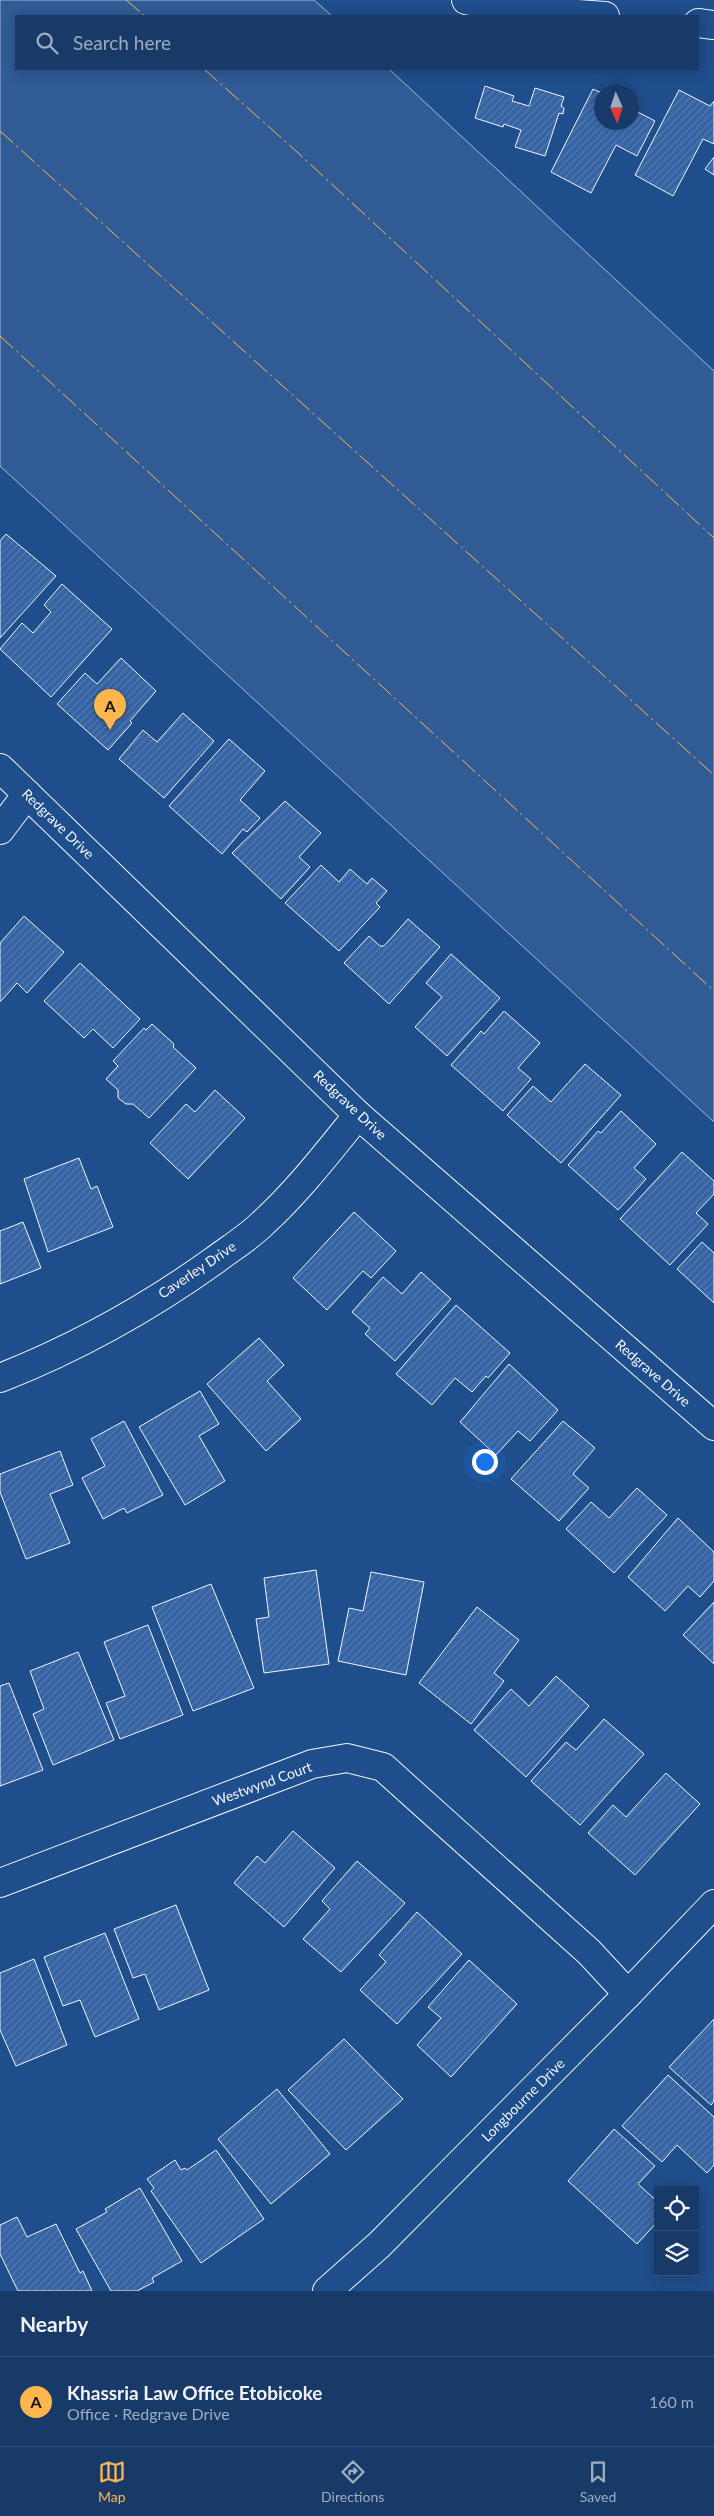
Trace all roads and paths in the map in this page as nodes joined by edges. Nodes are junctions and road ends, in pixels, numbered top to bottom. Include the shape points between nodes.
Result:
1 (466, 0) edge
2 (592, 15) edge
3 (699, 24) edge
4 (714, 25) edge
5 (0, 768) edge
6 (27, 794) junction
7 (0, 830) edge
8 (358, 1115) junction
9 (0, 1378) edge
10 (714, 1426) edge
11 (0, 1883) edge
12 (714, 1904) edge
13 (628, 1994) junction
14 (327, 2291) edge

1 - 2 street via 508,9
3 - 4 street
5 - 6 street, Redgrave Drive
6 - 7 street
6 - 8 street, Redgrave Drive
8 - 9 street, Caverley Drive via 263,1224 229,1250 184,1282 86,1341
8 - 10 street, Redgrave Drive
11 - 13 street, Westwynd Court via 312,1764 347,1758 383,1767 589,1952
12 - 13 street, Longbourne Drive
13 - 14 street, Longbourne Drive via 379,2245

